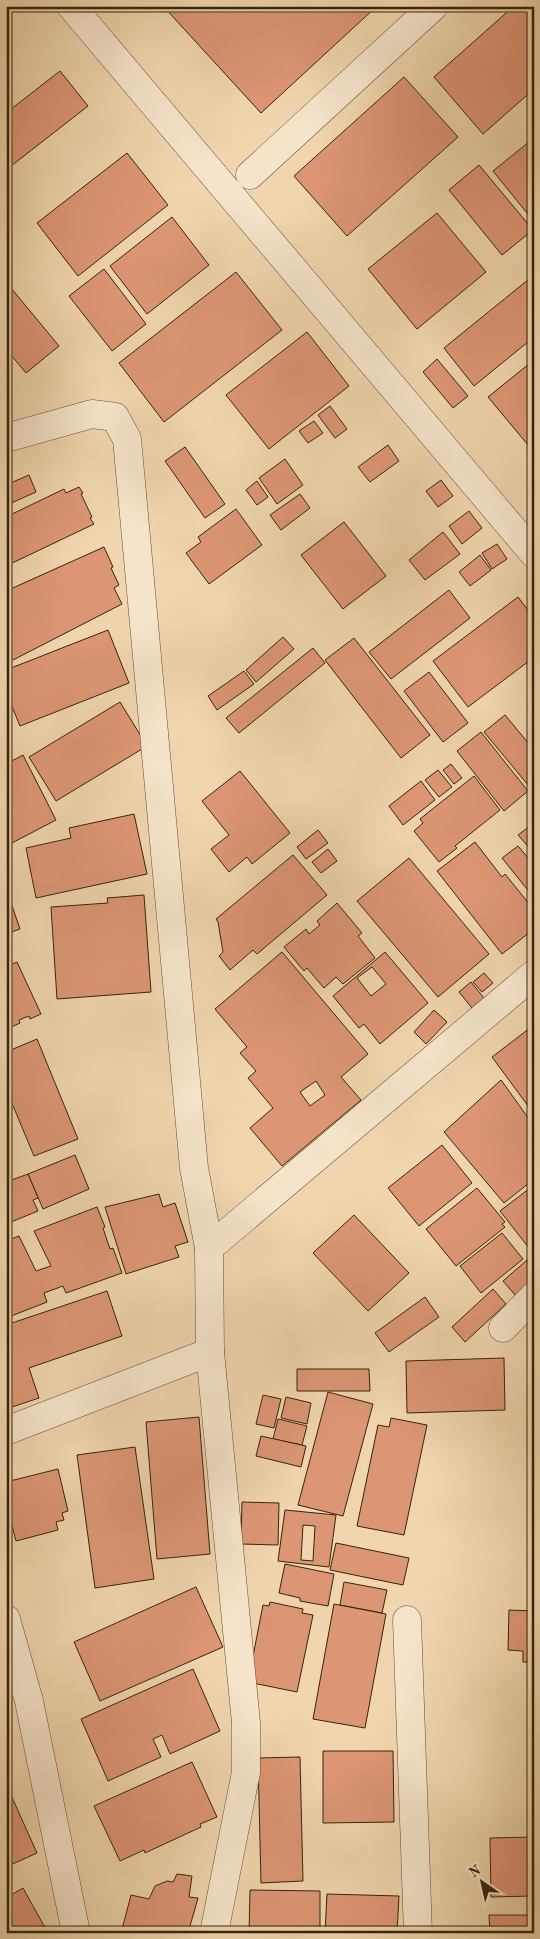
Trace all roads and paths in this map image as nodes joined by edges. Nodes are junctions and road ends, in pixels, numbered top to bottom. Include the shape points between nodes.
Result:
1 (71, 6) edge
2 (434, 6) edge
3 (250, 175) dead end
4 (6, 438) edge
5 (534, 554) edge
6 (534, 974) edge
7 (209, 1248) junction
8 (534, 1296) edge
9 (503, 1328) dead end
10 (210, 1352) junction
11 (6, 1431) edge
12 (6, 1619) edge
13 (407, 1620) dead end
14 (76, 1933) edge
15 (214, 1933) edge
16 (418, 1933) edge

1 - 5 street
2 - 3 street
4 - 7 street via 92,414 115,417 127,439 194,1168
6 - 7 street
7 - 10 street
8 - 9 street
10 - 11 street
10 - 15 street via 246,1723 246,1772
12 - 14 street via 29,1701
13 - 16 street

